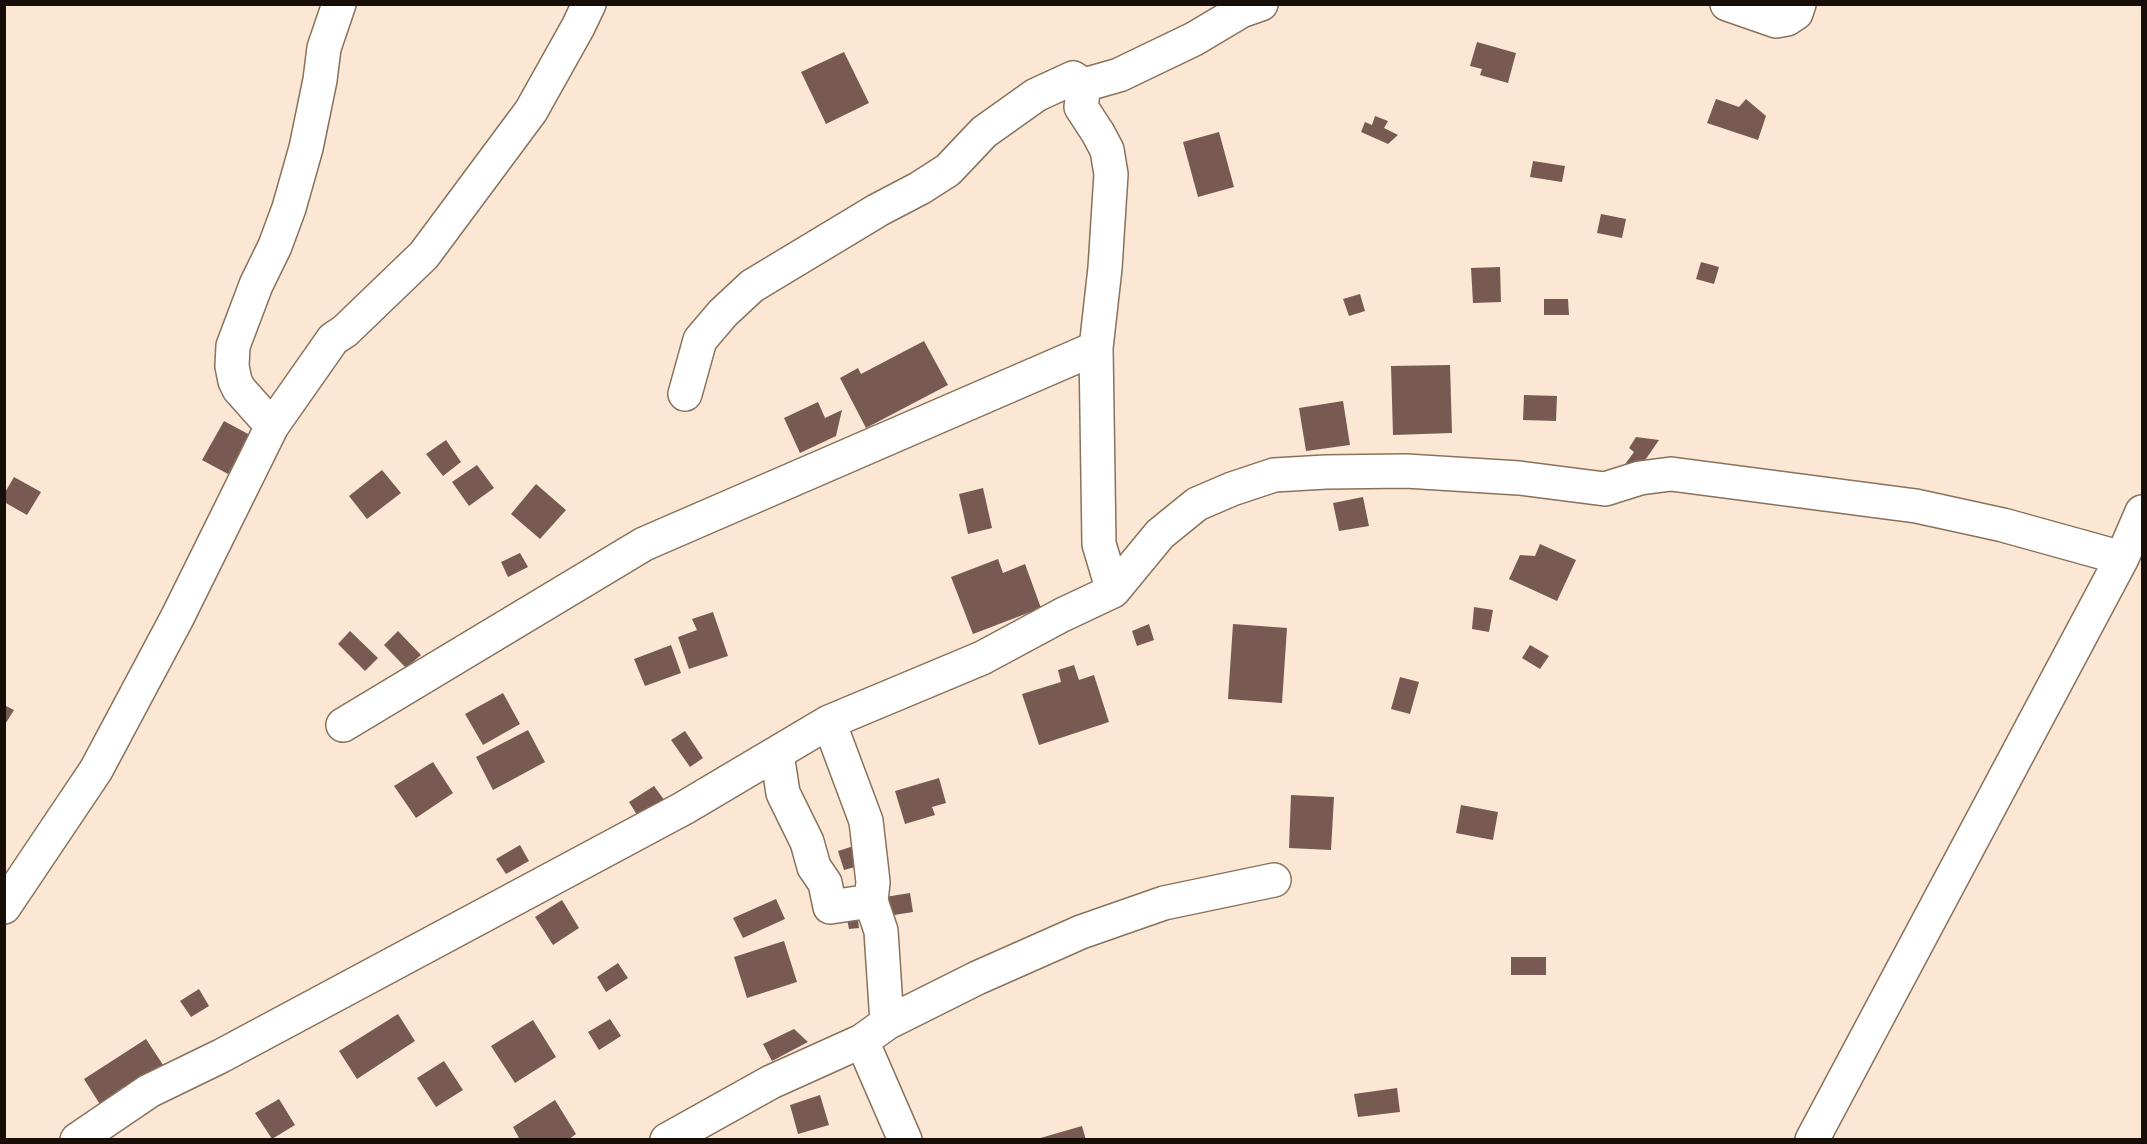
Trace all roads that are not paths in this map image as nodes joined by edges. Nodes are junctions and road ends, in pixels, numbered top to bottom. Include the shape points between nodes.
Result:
1 (339, 4) edge
2 (589, 4) edge
3 (1261, 4) edge
4 (1727, 4) edge
5 (1799, 4) edge
6 (1084, 85) junction
7 (1096, 348) junction
8 (685, 393) dead end
9 (272, 426) junction
10 (2142, 512) edge
11 (2122, 558) junction
12 (1113, 591) junction
13 (829, 722) junction
14 (343, 725) dead end
15 (777, 754) junction
16 (1274, 880) dead end
17 (871, 901) junction
18 (4, 907) edge
19 (874, 1032) junction
20 (77, 1140) edge
21 (667, 1140) edge
22 (905, 1140) edge
23 (1812, 1140) edge

1 - 9 street via 324,48 306,148 289,208 233,346 235,381
2 - 9 street via 531,111 424,255 333,339
3 - 6 street via 1119,75
4 - 5 street via 1776,21 1796,13
6 - 7 street via 1081,107 1107,150 1111,174
6 - 8 street via 1073,78 1036,95 984,132 948,170 752,286 700,340
7 - 12 street via 1099,544
7 - 14 street via 644,544
9 - 18 street via 96,770
10 - 11 street
11 - 12 street via 1917,506 1671,474 1605,489 1519,478 1406,471 1326,472 1274,475 1197,504 1160,534
11 - 23 street
12 - 13 street via 982,658
13 - 15 street
13 - 17 street via 866,821 873,882
15 - 17 street via 783,793 807,842 814,867 825,882 830,907
15 - 20 street via 674,813 149,1091
16 - 19 street via 1164,903 1081,932 977,978
17 - 19 street via 881,932
19 - 21 street via 771,1082
19 - 22 street

